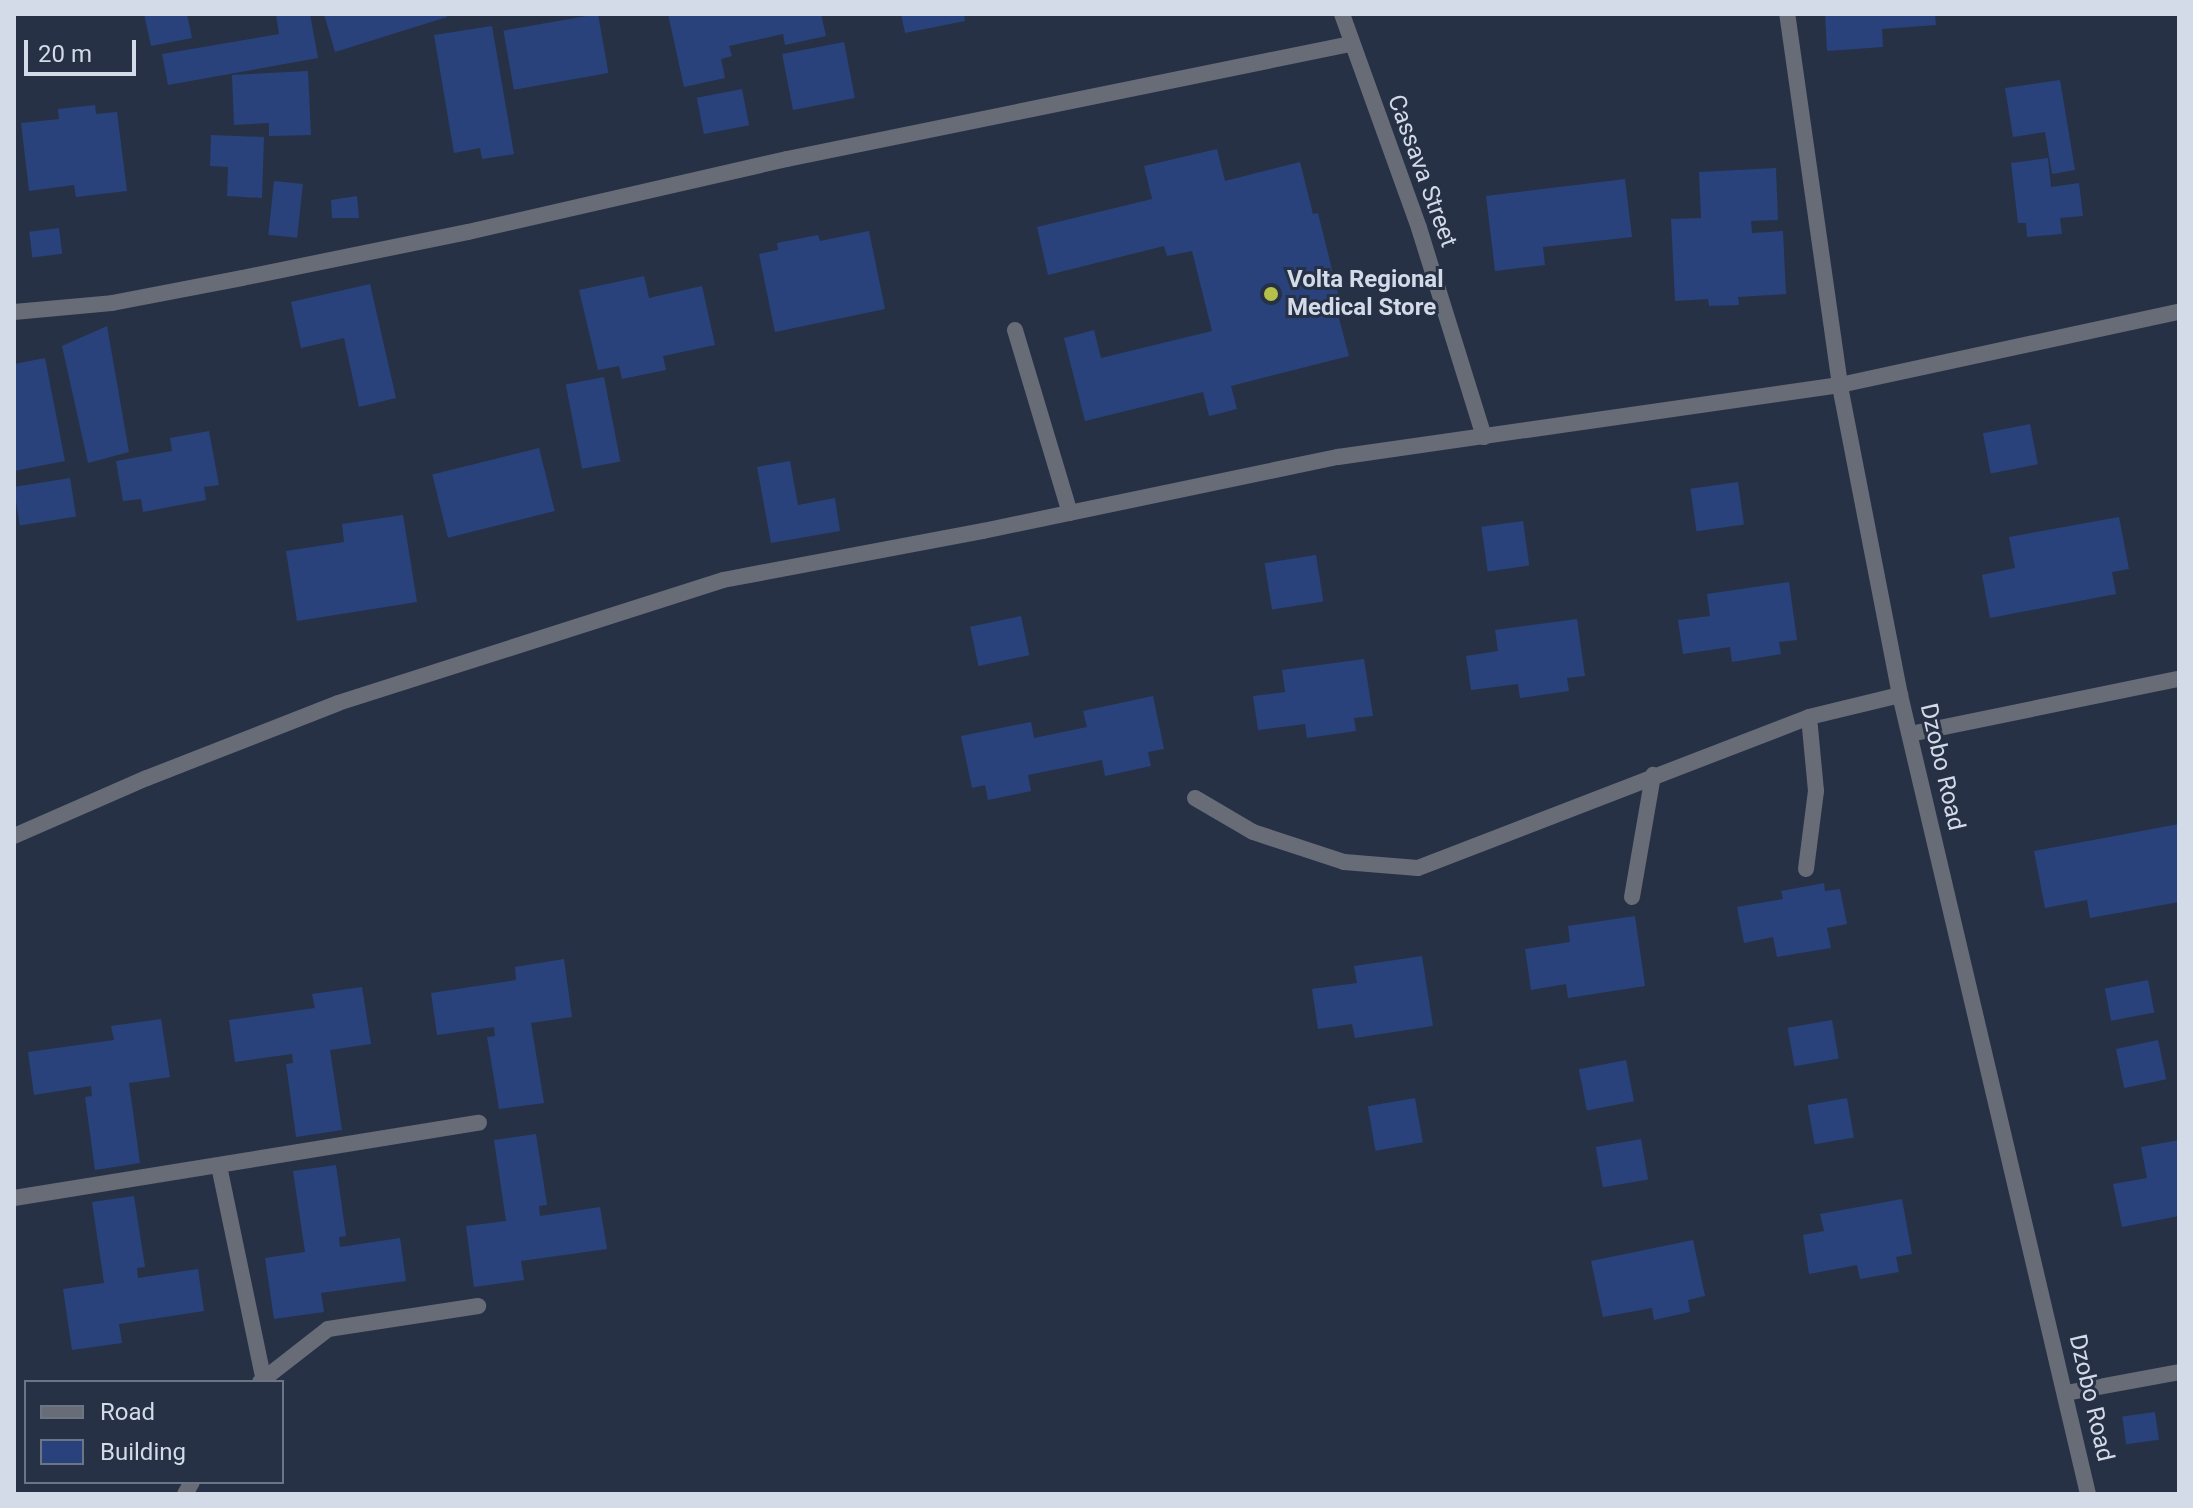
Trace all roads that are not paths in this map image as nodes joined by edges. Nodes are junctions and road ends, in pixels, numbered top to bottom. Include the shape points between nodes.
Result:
1 (1342, 14) edge
2 (1787, 14) edge
3 (1350, 44) junction
4 (14, 312) edge
5 (2179, 312) edge
6 (1015, 330) dead end
7 (1840, 385) junction
8 (1484, 437) junction
9 (1070, 513) junction
10 (2179, 679) edge
11 (1900, 695) junction
12 (1809, 717) junction
13 (1910, 734) junction
14 (1653, 775) junction
15 (1195, 798) dead end
16 (14, 836) edge
17 (1806, 869) dead end
18 (1632, 897) dead end
19 (479, 1123) dead end
20 (219, 1166) junction
21 (14, 1198) edge
22 (478, 1306) dead end
23 (2179, 1372) edge
24 (261, 1379) edge
25 (2066, 1393) junction
26 (2088, 1494) edge

1 - 3 street, Cassava Street
2 - 7 street, Dzobo Road
3 - 4 street via 257,275 112,303
3 - 8 street, Cassava Street via 1419,228
5 - 7 street
6 - 9 street
7 - 8 street
7 - 11 street, Dzobo Road
8 - 9 street via 1338,457
9 - 16 street via 723,580 651,602 338,703
10 - 13 street
11 - 12 street
11 - 13 street, Dzobo Road
12 - 14 street
12 - 17 street via 1816,791
13 - 25 street, Dzobo Road
14 - 15 street via 1418,868 1344,862 1253,832
14 - 18 street
19 - 20 street
20 - 21 street
20 - 24 street
22 - 24 street via 328,1329
23 - 25 street
25 - 26 street, Dzobo Road

